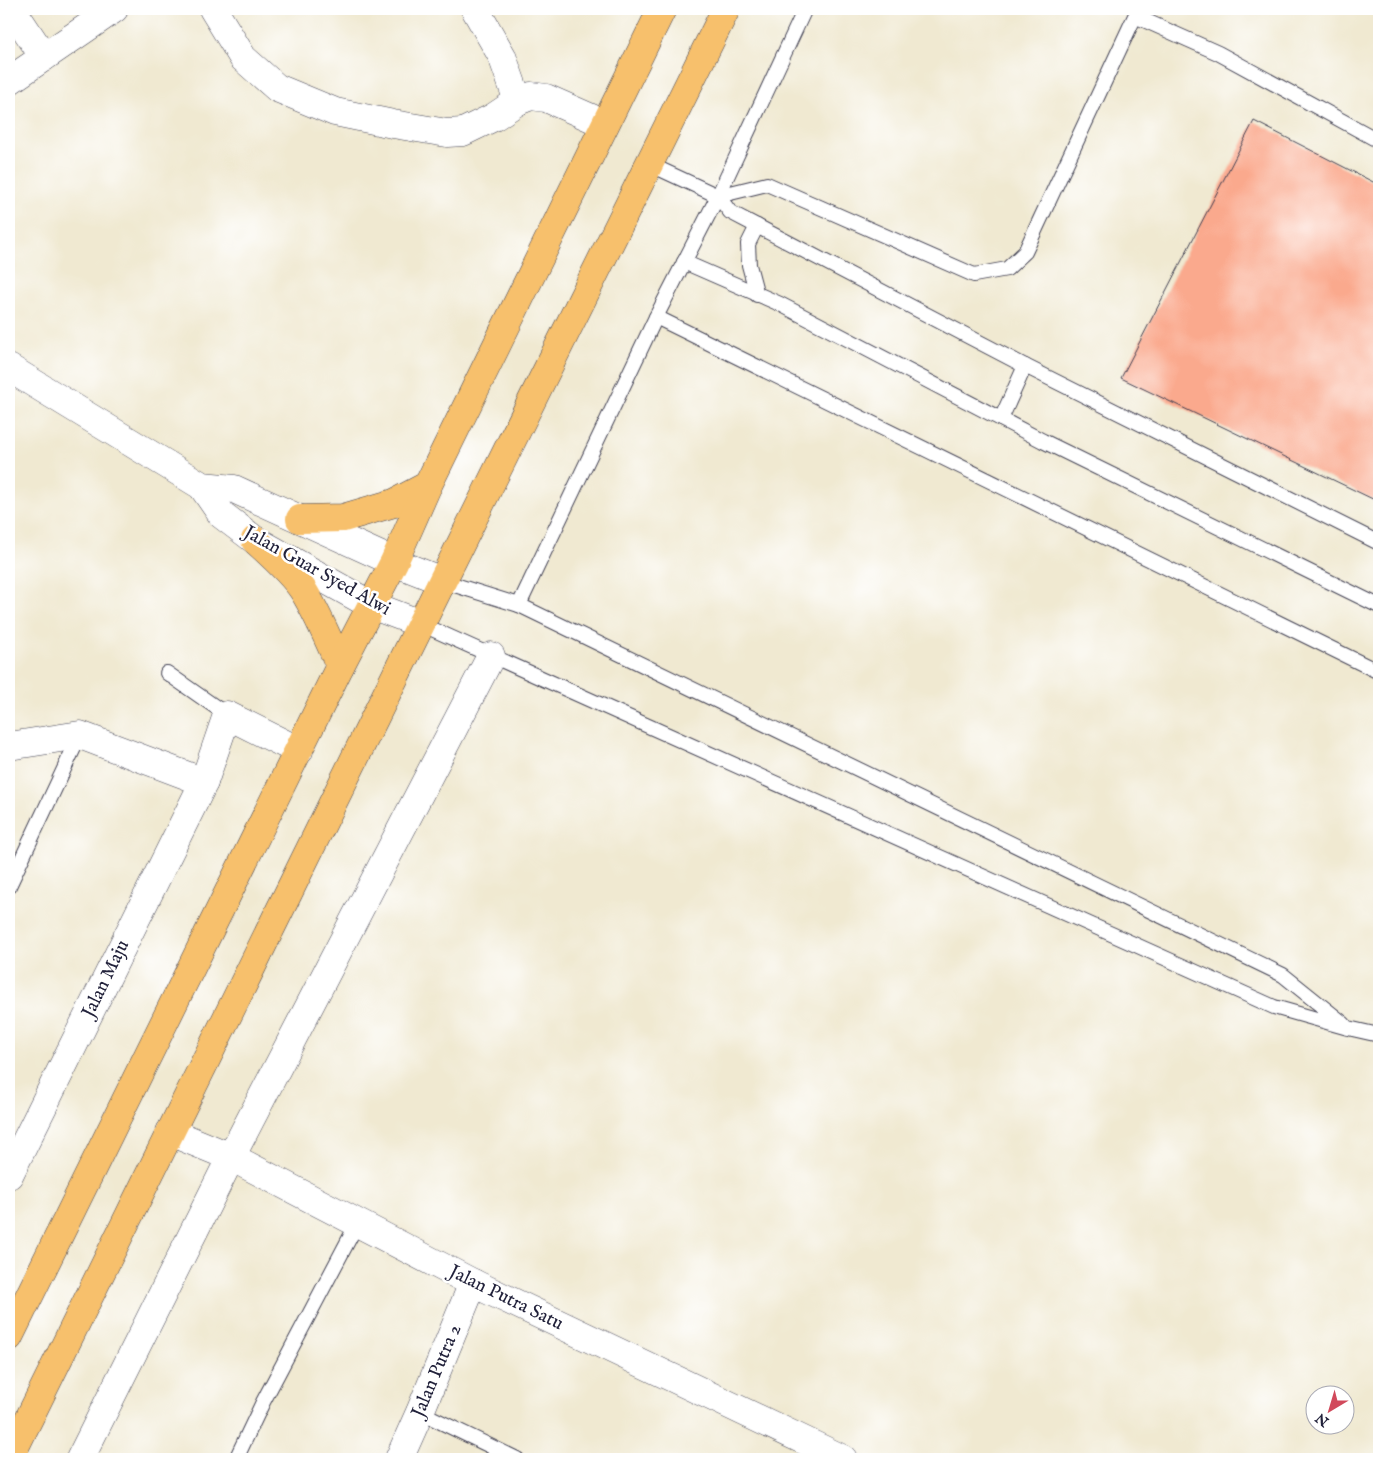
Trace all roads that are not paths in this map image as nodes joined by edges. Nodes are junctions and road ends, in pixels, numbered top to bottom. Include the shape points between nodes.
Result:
1 (12, 9) edge
2 (114, 9) edge
3 (213, 9) edge
4 (475, 9) edge
5 (726, 9) edge
6 (805, 9) edge
7 (655, 12) edge
8 (1137, 12) edge
9 (44, 57) junction
10 (9, 81) edge
11 (518, 101) junction
12 (605, 124) junction
13 (1379, 141) edge
14 (649, 164) junction
15 (718, 196) junction
16 (757, 226) junction
17 (684, 262) junction
18 (758, 294) junction
19 (656, 317) junction
20 (1025, 366) junction
21 (9, 368) edge
22 (1001, 420) junction
23 (428, 485) junction
24 (202, 486) junction
25 (300, 519) junction
26 (255, 540) junction
27 (1379, 543) edge
28 (394, 562) junction
29 (442, 581) junction
30 (371, 605) junction
31 (519, 605) junction
32 (1379, 606) edge
33 (420, 624) junction
34 (491, 656) junction
35 (340, 666) junction
36 (1379, 672) edge
37 (167, 673) dead end
38 (227, 715) junction
39 (80, 735) junction
40 (9, 746) edge
41 (299, 750) junction
42 (204, 782) junction
43 (9, 886) edge
44 (1348, 1028) junction
45 (1379, 1035) edge
46 (170, 1132) junction
47 (231, 1157) junction
48 (9, 1175) edge
49 (358, 1222) junction
50 (473, 1283) junction
51 (9, 1337) edge
52 (420, 1412) junction
53 (828, 1456) edge
54 (9, 1459) edge
55 (80, 1459) edge
56 (236, 1459) edge
57 (399, 1459) edge
58 (517, 1459) edge

1 - 9 street
2 - 9 street
3 - 11 street via 243,58 277,88 335,112 447,133 463,132
4 - 11 street via 502,56
5 - 14 main road
6 - 15 lane
7 - 12 main road
8 - 13 lane
8 - 15 lane via 1026,252 1007,269 974,275 767,184
9 - 10 street
11 - 12 street via 530,96 546,98
12 - 23 main road
14 - 15 lane
14 - 29 main road
15 - 16 lane via 730,212
15 - 17 lane
16 - 18 lane via 748,244 749,265
16 - 20 lane
17 - 18 lane
17 - 19 lane
18 - 22 lane
19 - 31 lane
19 - 36 lane
20 - 22 lane
20 - 27 lane
21 - 24 street, Jalan Guar Syed Alwi
22 - 32 lane
23 - 25 main road via 394,503 343,518
23 - 28 main road
24 - 25 street, Jalan Guar Syed Alwi via 234,489
24 - 26 street, Jalan Guar Syed Alwi via 222,515
25 - 28 street, Jalan Guar Syed Alwi
26 - 30 street, Jalan Guar Syed Alwi
26 - 35 main road via 286,569 302,590
28 - 29 street, Jalan Guar Syed Alwi
28 - 30 main road
29 - 31 lane
29 - 33 main road
30 - 33 street, Jalan Guar Syed Alwi
30 - 35 main road
31 - 44 lane via 1283,975
33 - 34 lane
33 - 46 main road
34 - 44 lane via 1274,1007
34 - 47 street
35 - 41 main road
37 - 38 lane
38 - 41 street
38 - 42 street, Jalan Maju
39 - 40 street
39 - 42 street
39 - 43 lane
41 - 51 main road
42 - 48 street, Jalan Maju
44 - 45 lane
46 - 47 street, Jalan Putra Satu
46 - 54 main road
47 - 49 street, Jalan Putra Satu
47 - 55 street
49 - 50 street, Jalan Putra Satu
49 - 56 lane
50 - 52 street, Jalan Putra 2
50 - 53 street, Jalan Putra Satu
52 - 57 street, Jalan Putra 2
52 - 58 lane

